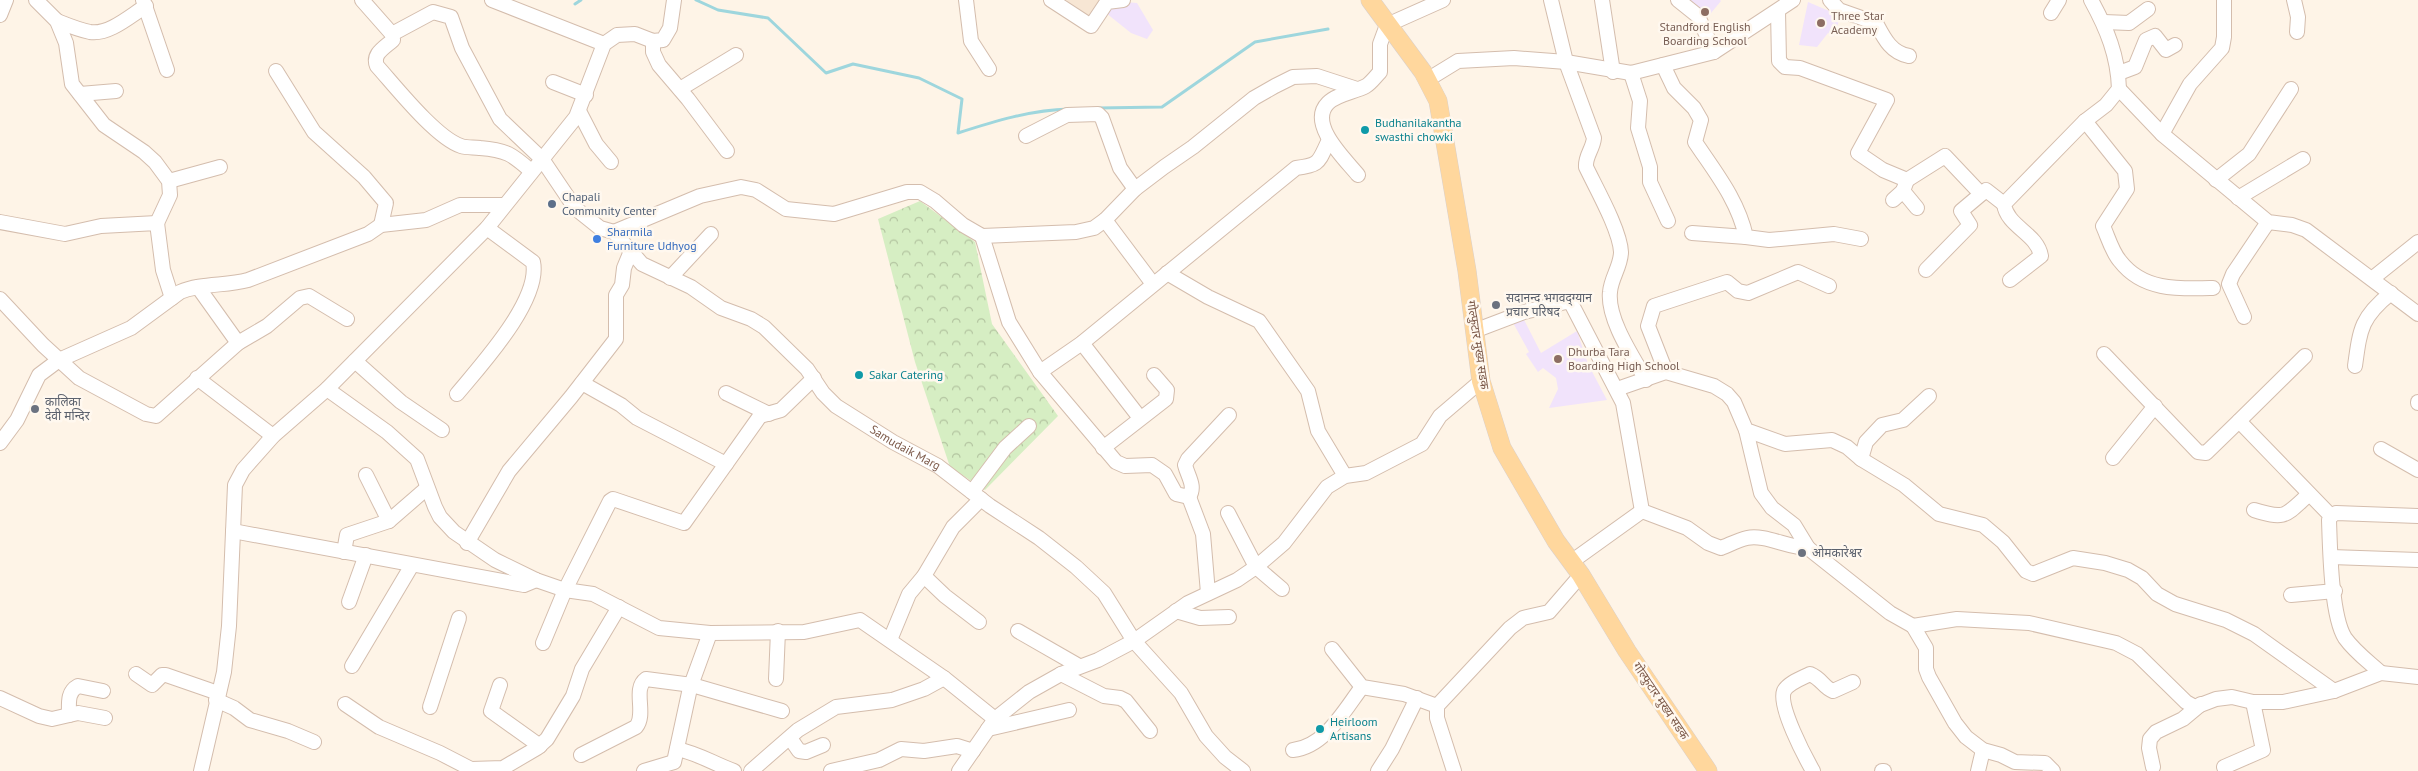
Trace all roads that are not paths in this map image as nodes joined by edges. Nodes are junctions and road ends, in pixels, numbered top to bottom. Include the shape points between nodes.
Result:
1 (6, 0) edge
2 (36, 0) edge
3 (362, 0) edge
4 (492, 0) edge
5 (674, 0) edge
6 (966, 0) edge
7 (1050, 0) edge
8 (1123, 0) edge
9 (1370, 0) edge
10 (1443, 0) edge
11 (1551, 0) edge
12 (1602, 0) edge
13 (1678, 0) edge
14 (1794, 0) edge
15 (1830, 0) edge
16 (2059, 0) edge
17 (2091, 0) edge
18 (2224, 0) edge
19 (2294, 0) edge
20 (144, 3) edge
21 (2148, 9) dead end
22 (1778, 11) junction
23 (2051, 13) dead end
24 (0, 15) edge
25 (56, 21) junction
26 (2104, 22) junction
27 (1387, 25) junction
28 (2297, 32) dead end
29 (392, 34) junction
30 (653, 41) junction
31 (604, 44) junction
32 (2175, 45) dead end
33 (1714, 52) junction
34 (736, 55) dead end
35 (1909, 56) dead end
36 (1566, 62) junction
37 (1663, 65) junction
38 (989, 69) dead end
39 (167, 70) dead end
40 (276, 71) dead end
41 (1613, 72) junction
42 (1631, 73) junction
43 (2119, 73) junction
44 (1427, 80) junction
45 (553, 82) dead end
46 (680, 89) junction
47 (1357, 89) junction
48 (2119, 89) junction
49 (2291, 89) dead end
50 (116, 91) dead end
51 (80, 94) junction
52 (586, 95) junction
53 (580, 111) junction
54 (2085, 121) junction
55 (2162, 134) junction
56 (1026, 136) dead end
57 (1329, 140) junction
58 (727, 152) dead end
59 (542, 158) junction
60 (2303, 159) dead end
61 (612, 162) dead end
62 (220, 167) dead end
63 (531, 171) junction
64 (1358, 175) dead end
65 (2216, 180) junction
66 (169, 181) junction
67 (1135, 189) junction
68 (1901, 191) junction
69 (1980, 194) junction
70 (2238, 198) junction
71 (2004, 204) junction
72 (504, 205) junction
73 (1917, 208) dead end
74 (1104, 220) junction
75 (1668, 221) dead end
76 (0, 222) edge
77 (2268, 222) junction
78 (157, 223) junction
79 (381, 225) junction
80 (487, 228) junction
81 (614, 232) junction
82 (711, 234) dead end
83 (1692, 234) dead end
84 (982, 236) junction
85 (1746, 237) junction
86 (1861, 239) dead end
87 (2418, 242) edge
88 (631, 251) junction
89 (1926, 270) dead end
90 (1167, 273) junction
91 (670, 278) junction
92 (2373, 278) junction
93 (2010, 280) dead end
94 (1154, 284) junction
95 (1829, 286) dead end
96 (198, 287) junction
97 (2213, 288) dead end
98 (2391, 292) junction
99 (172, 298) junction
100 (0, 299) edge
101 (2418, 314) edge
102 (2244, 317) dead end
103 (347, 319) dead end
104 (1474, 331) junction
105 (238, 343) junction
106 (1082, 343) junction
107 (2104, 354) dead end
108 (2306, 356) dead end
109 (59, 360) junction
110 (355, 361) junction
111 (2355, 366) dead end
112 (1040, 372) junction
113 (1666, 372) junction
114 (1154, 375) dead end
115 (197, 378) junction
116 (814, 378) junction
117 (1646, 380) junction
118 (1481, 381) junction
119 (582, 382) junction
120 (327, 389) junction
121 (1617, 389) junction
122 (726, 393) dead end
123 (457, 394) dead end
124 (1929, 396) dead end
125 (2156, 406) junction
126 (769, 414) junction
127 (1229, 415) dead end
128 (1140, 418) junction
129 (2239, 421) junction
130 (1029, 426) dead end
131 (442, 430) dead end
132 (1746, 430) junction
133 (274, 436) junction
134 (0, 443) edge
135 (1103, 448) junction
136 (2381, 449) dead end
137 (1861, 458) junction
138 (2113, 458) dead end
139 (726, 464) junction
140 (2418, 470) edge
141 (366, 475) dead end
142 (1345, 476) junction
143 (427, 488) junction
144 (2308, 494) junction
145 (976, 496) junction
146 (1189, 497) junction
147 (2254, 510) dead end
148 (1642, 511) junction
149 (1228, 513) dead end
150 (2331, 516) junction
151 (2418, 516) edge
152 (389, 521) junction
153 (234, 531) junction
154 (467, 543) junction
155 (1808, 548) junction
156 (344, 552) junction
157 (366, 555) junction
158 (2331, 557) junction
159 (2418, 560) edge
160 (412, 565) junction
161 (1256, 568) junction
162 (1576, 569) junction
163 (924, 576) junction
164 (536, 580) junction
165 (1282, 589) dead end
166 (564, 590) junction
167 (2335, 591) junction
168 (1208, 593) junction
169 (2291, 595) dead end
170 (349, 602) dead end
171 (619, 607) junction
172 (1176, 611) junction
173 (1229, 617) dead end
174 (459, 618) dead end
175 (979, 622) dead end
176 (1913, 626) junction
177 (778, 631) junction
178 (1018, 631) dead end
179 (710, 633) junction
180 (890, 640) junction
181 (1134, 640) junction
182 (543, 642) dead end
183 (1332, 649) dead end
184 (352, 666) dead end
185 (1079, 666) junction
186 (2381, 673) junction
187 (136, 674) dead end
188 (1061, 674) junction
189 (2418, 677) edge
190 (944, 678) junction
191 (776, 679) dead end
192 (1853, 682) dead end
193 (500, 685) dead end
194 (692, 685) junction
195 (1362, 687) junction
196 (2334, 690) junction
197 (103, 691) dead end
198 (217, 697) junction
199 (0, 698) edge
200 (1416, 698) junction
201 (2253, 702) junction
202 (346, 704) dead end
203 (2201, 704) junction
204 (1437, 706) junction
205 (430, 707) dead end
206 (1069, 710) dead end
207 (782, 711) dead end
208 (69, 715) junction
209 (105, 718) dead end
210 (991, 724) junction
211 (1150, 731) dead end
212 (790, 738) junction
213 (314, 742) dead end
214 (823, 745) dead end
215 (540, 746) junction
216 (1293, 750) dead end
217 (1983, 750) junction
218 (973, 751) junction
219 (581, 755) dead end
220 (674, 761) edge
221 (713, 767) edge
222 (2153, 767) dead end
223 (467, 770) edge
224 (756, 770) edge
225 (961, 770) edge
226 (2222, 770) edge
227 (201, 771) edge
228 (644, 771) edge
229 (734, 771) edge
230 (831, 771) edge
231 (1243, 771) edge
232 (1378, 771) edge
233 (1454, 771) edge
234 (1708, 771) edge
235 (1813, 771) edge
236 (1978, 771) edge
237 (2054, 771) edge

1 - 24 street
2 - 25 street
3 - 29 street
4 - 31 street
5 - 30 street via 670,28 663,40
6 - 38 street via 971,41
7 - 8 street via 1091,26 1107,2
9 - 27 main road, गोल्फुटार मुख्य सडक
10 - 27 street
11 - 36 street
12 - 41 street
13 - 33 street via 1698,16
14 - 22 street
15 - 35 street via 1839,10 1876,24 1886,42 1899,54
16 - 23 street
17 - 26 street
18 - 55 street via 2222,48 2190,84
19 - 28 street
20 - 25 street via 100,31 92,32
20 - 39 street
21 - 26 street via 2129,24
22 - 33 street
22 - 68 street via 1779,62 1887,100 1858,153 1883,170
25 - 51 street via 66,43 72,84
26 - 43 street
27 - 44 main road, गोल्फुटार मुख्य सडक
27 - 47 street via 1380,44 1380,72 1367,85
29 - 59 street, Samudaik Marg via 433,12 450,17 462,48 500,118
29 - 63 street via 392,40 376,55 377,66 421,114 449,140 461,146 513,154
30 - 31 street via 635,34 617,35
30 - 46 street via 653,52 659,65
31 - 52 street
32 - 43 street via 2166,50 2155,36 2146,40 2135,67
33 - 37 street
34 - 46 street
36 - 41 street
36 - 44 street via 1514,58 1458,61
36 - 117 street via 1594,138 1586,167 1617,234 1621,251 1610,292 1611,308 1624,341
37 - 42 street
37 - 85 street via 1674,88 1701,120 1695,142 1726,186
40 - 79 street via 314,132 364,177 386,203
41 - 42 street
42 - 75 street via 1640,101 1638,128 1650,167 1650,182
43 - 48 street
44 - 104 main road, गोल्फुटार मुख्य सडक via 1438,101
45 - 52 street
46 - 58 street
47 - 57 street via 1328,104 1322,124
47 - 67 street via 1316,76 1293,77 1254,98
48 - 54 street via 2106,105
48 - 55 street
49 - 65 street via 2249,154
50 - 51 street
51 - 66 street via 104,125 144,152
52 - 53 street
53 - 59 street
53 - 61 street via 596,144
54 - 71 street
54 - 97 street via 2125,171 2127,189 2103,226 2119,261 2144,282 2174,289
55 - 65 street
56 - 67 street via 1067,115 1098,114 1120,168
57 - 64 street
57 - 90 street via 1314,166 1296,168
59 - 63 street
59 - 81 street, Samudaik Marg via 575,208 600,228
60 - 70 street
62 - 66 street
63 - 72 street
65 - 70 street
66 - 78 street via 170,195
67 - 74 street
68 - 69 street via 1945,156
68 - 73 street
69 - 71 street via 1986,190
69 - 89 street via 1961,211 1970,225
70 - 77 street
71 - 93 street via 2006,214 2040,248 2041,256
72 - 79 street via 460,206 426,220
72 - 80 street
74 - 84 street via 1094,228 1076,232
74 - 94 street
76 - 78 street via 65,234 101,226
77 - 92 street via 2306,230
77 - 102 street via 2232,274 2230,284
78 - 99 street via 163,270
79 - 96 street via 368,234 248,280
80 - 110 street
80 - 123 street via 533,262 534,279 496,348
81 - 84 street via 700,196 741,187 756,190 786,208 834,214 907,192 920,192
81 - 88 street, Samudaik Marg
82 - 91 street
83 - 85 street
84 - 112 street via 1009,322
85 - 86 street via 1769,240 1834,234
87 - 92 street
88 - 91 street, Samudaik Marg via 642,264
88 - 119 street via 616,296 616,339
90 - 94 street
90 - 142 street via 1259,321 1308,392 1318,431
91 - 116 street, Samudaik Marg via 691,287 721,308 764,327
92 - 98 street
94 - 106 street
95 - 113 street via 1798,272 1748,293 1738,291 1727,282 1654,306 1648,326
96 - 99 street via 187,288
96 - 105 street
98 - 101 street
98 - 111 street via 2375,306 2360,329
99 - 109 street via 131,328
100 - 109 street
103 - 105 street via 309,296 300,298 268,326
104 - 118 main road, गोल्फुटार मुख्य सडक
104 - 121 street via 1524,312 1570,301
105 - 115 street
106 - 112 street
106 - 128 street
107 - 125 street
108 - 129 street
109 - 115 street via 79,378 146,414 156,416
109 - 134 street via 39,374 16,420
110 - 120 street
110 - 131 street via 401,402
112 - 135 street
113 - 117 street
113 - 132 street via 1714,386 1727,394 1739,410
114 - 128 street via 1167,390 1167,395 1162,403
115 - 133 street
116 - 126 street via 781,410
116 - 145 street, Samudaik Marg via 823,394 836,406 938,466
117 - 121 street
118 - 142 street via 1440,416 1422,444 1366,472
118 - 162 main road, गोल्फुटार मुख्य सडक via 1502,448
119 - 139 street via 637,418
119 - 154 street via 509,471
120 - 133 street
120 - 143 street via 397,440 416,459
121 - 148 street via 1623,403
122 - 126 street
124 - 137 street via 1903,420 1882,425 1866,442
125 - 129 street via 2198,452 2206,453
125 - 138 street
126 - 139 street via 760,416
127 - 146 street via 1185,465 1192,485
128 - 135 street
129 - 144 street
130 - 145 street via 1005,448
132 - 137 street via 1785,444 1832,440
132 - 155 street via 1761,492 1772,508 1794,525
133 - 153 street via 243,470 235,485
135 - 146 street via 1116,462 1125,466 1152,465 1165,474 1176,494
136 - 140 street
137 - 196 street via 1904,485 1939,514 1983,525 2032,574 2074,558 2128,570 2175,604 2226,620 2254,634
139 - 166 street via 684,523 610,500
141 - 152 street
142 - 161 street via 1327,487 1284,543
143 - 152 street
143 - 154 street via 440,517
144 - 147 street via 2286,515 2274,516
144 - 150 street
145 - 163 street
145 - 181 street, Samudaik Marg via 1039,538 1104,593
146 - 168 street via 1203,534
148 - 155 street via 1686,528 1721,548 1747,538
148 - 162 street
149 - 161 street
150 - 151 street via 2336,513
150 - 158 street via 2328,520
152 - 156 street via 347,535
153 - 156 street
153 - 198 street via 230,626
154 - 164 street
155 - 176 street via 1890,613
156 - 157 street
157 - 160 street
157 - 170 street
158 - 159 street
158 - 167 street
160 - 164 street via 524,585
160 - 184 street
161 - 165 street
161 - 168 street
162 - 204 street via 1549,612 1523,618 1510,628
162 - 234 main road, गोल्फुटार मुख्य सडक
163 - 175 street
163 - 180 street via 909,594
164 - 166 street
166 - 171 street via 593,594
166 - 182 street
167 - 169 street
167 - 186 street via 2340,627 2345,638
168 - 172 street
171 - 179 street via 659,628
171 - 215 street via 582,669 573,696
172 - 173 street via 1200,618
172 - 181 street
174 - 205 street
176 - 203 street via 1957,619 2029,623 2116,643 2138,654 2191,706
176 - 217 street via 1926,648 1929,677 1966,738
177 - 179 street
177 - 180 street via 804,632 856,620
177 - 191 street
178 - 185 street
179 - 194 street
180 - 190 street
181 - 185 street via 1098,660
181 - 231 street, Samudaik Marg via 1181,693 1206,736
183 - 195 street
185 - 188 street
186 - 189 street
186 - 196 street
187 - 198 street via 152,684 166,674
188 - 210 street via 1029,692
188 - 211 street via 1104,696 1126,701
190 - 210 street
190 - 212 street via 892,700 836,707
192 - 235 street via 1833,691 1820,678 1810,674 1788,686 1784,692 1784,705
193 - 215 street via 491,711
194 - 207 street
194 - 219 street via 644,680 640,688 639,724
194 - 220 street
195 - 200 street
195 - 216 street via 1327,733
196 - 201 street via 2283,702
197 - 208 street via 78,686 72,690 68,698
198 - 213 street via 250,720
198 - 227 street
199 - 208 street via 39,716 60,719
200 - 204 street
200 - 232 street via 1392,750
201 - 203 street via 2222,697
201 - 226 street via 2263,750
202 - 223 street via 378,727 440,753
203 - 222 street via 2150,739
204 - 233 street via 1436,718
206 - 210 street
208 - 209 street via 78,713
210 - 218 street
212 - 214 street via 800,751
212 - 224 street
215 - 223 street via 503,768
217 - 236 street
217 - 237 street via 2015,762 2045,763
218 - 225 street
218 - 230 street via 956,746 930,751 901,749 879,760
220 - 221 street via 699,754
220 - 228 street
221 - 229 street

